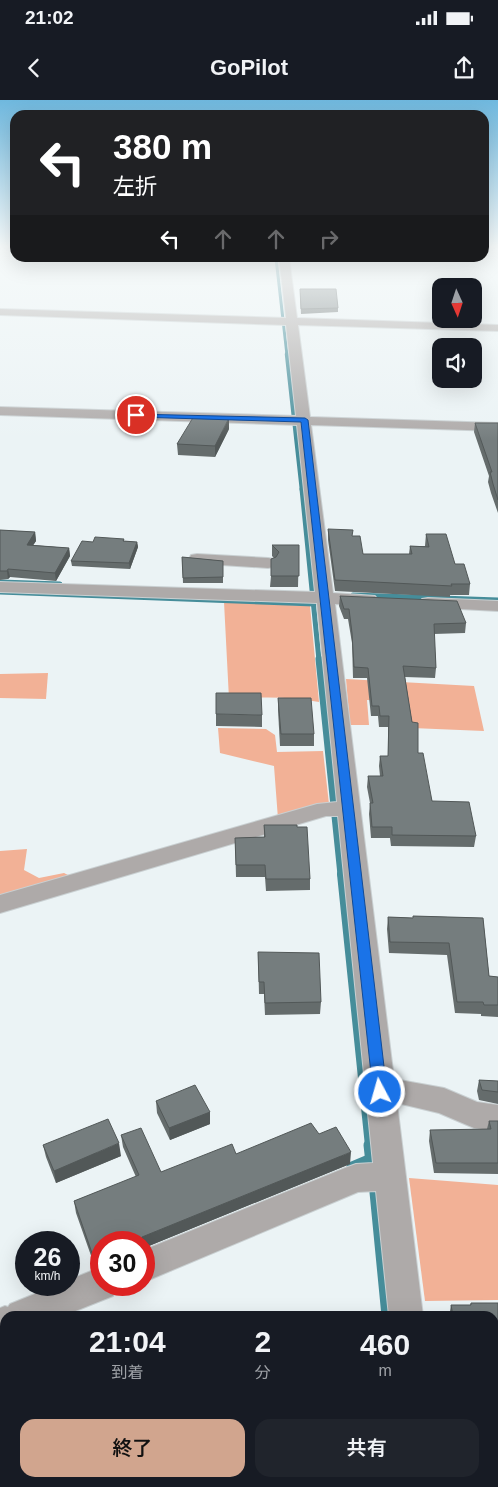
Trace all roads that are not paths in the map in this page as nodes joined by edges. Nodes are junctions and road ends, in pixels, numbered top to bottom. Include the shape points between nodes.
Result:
1 (0, 312) edge
2 (286, 312) edge
3 (286, 321) junction
4 (498, 328) edge
5 (0, 411) edge
6 (298, 420) junction
7 (498, 427) edge
8 (197, 559) edge
9 (237, 562) junction
10 (268, 564) dead end
11 (0, 587) edge
12 (235, 592) junction
13 (318, 598) junction
14 (383, 601) edge
15 (412, 602) edge
16 (498, 606) edge
17 (340, 809) junction
18 (0, 904) edge
19 (389, 1092) junction
20 (498, 1118) edge
21 (377, 1177) junction
22 (155, 1261) edge
23 (90, 1288) edge
24 (34, 1311) edge
25 (405, 1311) edge

1 - 3 street
2 - 3 street
3 - 4 street
3 - 6 street
5 - 6 street
6 - 7 street
6 - 13 street
8 - 9 street
9 - 10 street
9 - 12 street
11 - 12 street
12 - 13 street
13 - 14 street
13 - 17 street
15 - 16 street
17 - 18 street
17 - 19 street
19 - 20 street via 444,1101 474,1115
19 - 21 street
21 - 22 street via 356,1178
21 - 25 street
23 - 24 street

